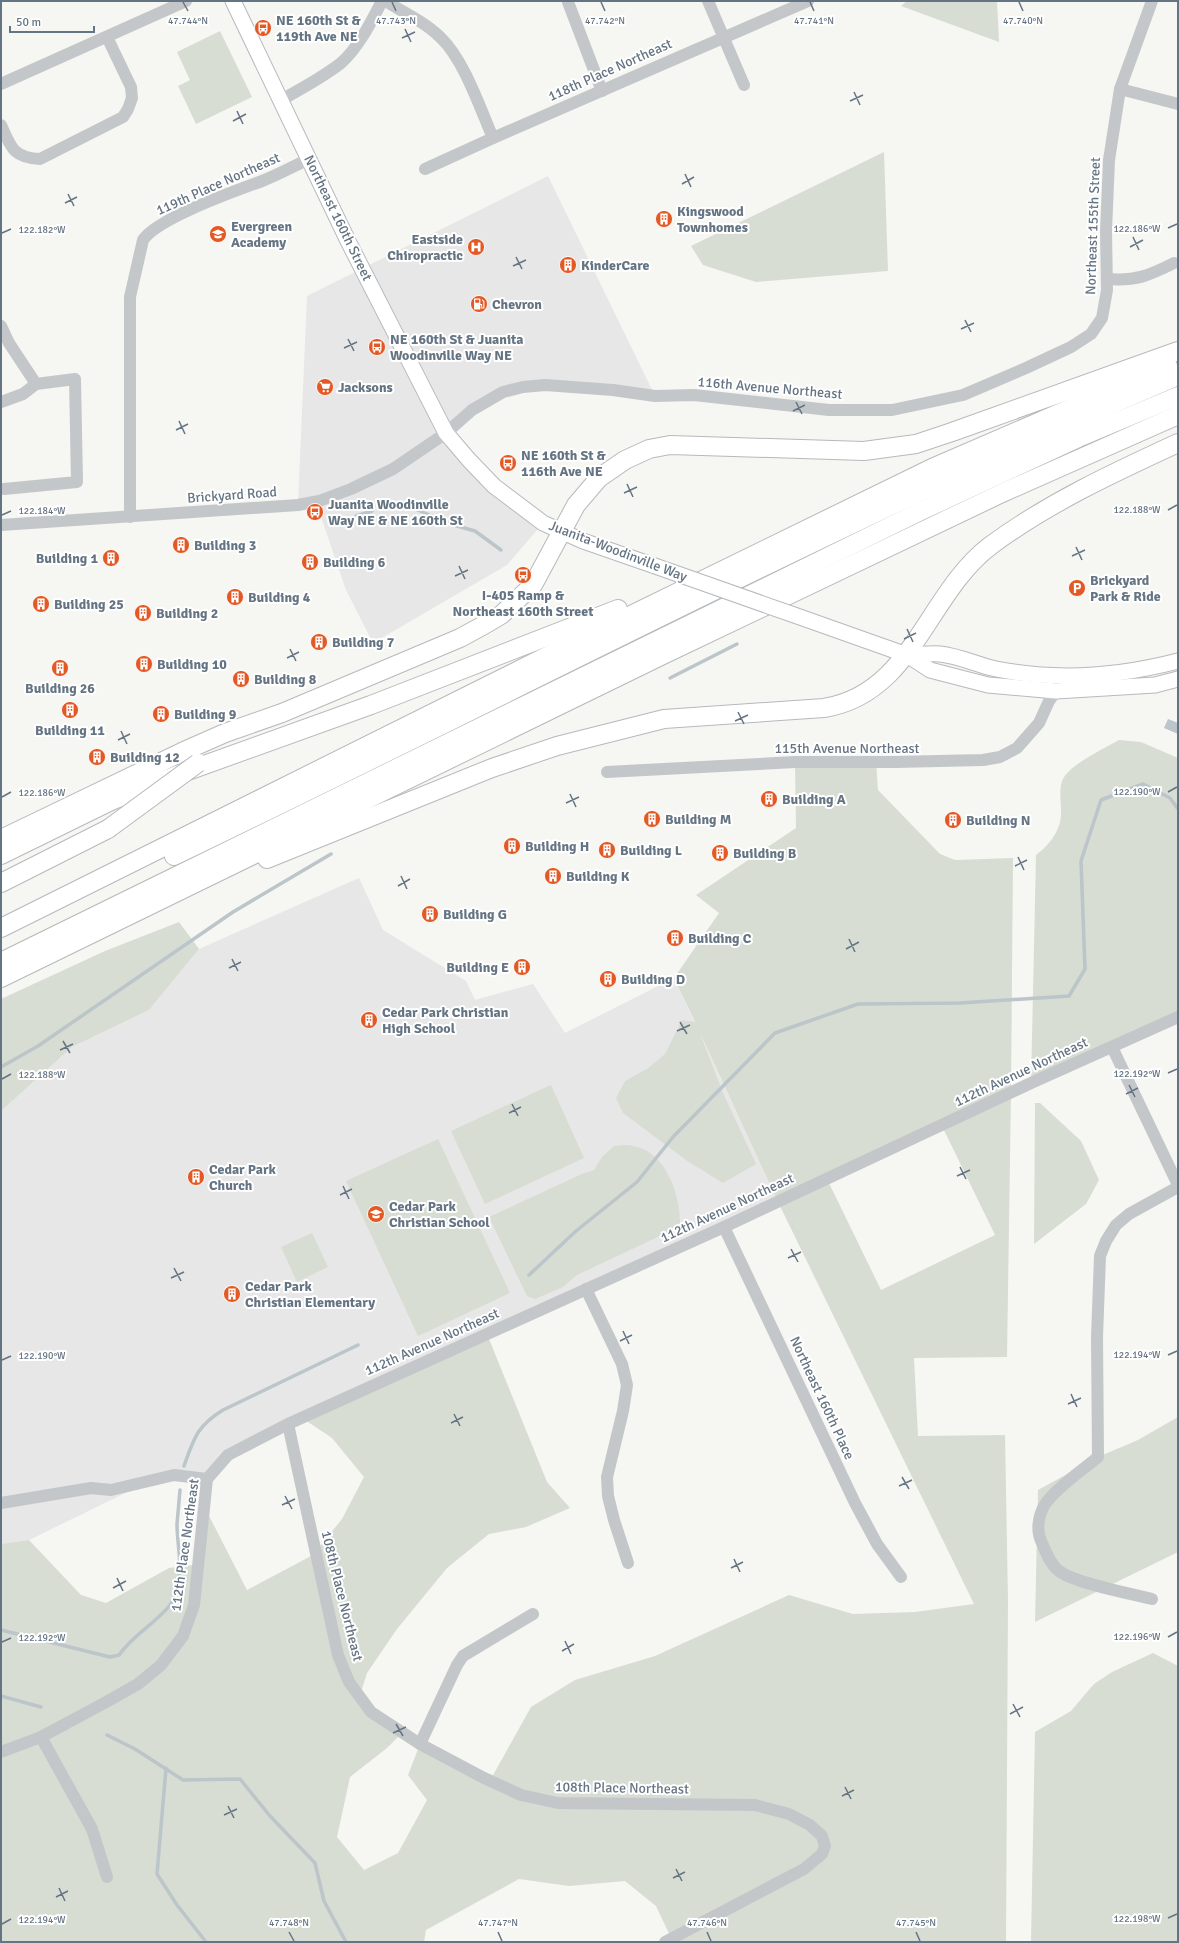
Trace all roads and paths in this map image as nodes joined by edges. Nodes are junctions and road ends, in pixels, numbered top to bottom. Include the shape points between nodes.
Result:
1 (186, 1) edge
2 (233, 1) edge
3 (383, 1) edge
4 (708, 1) edge
5 (808, 1) edge
6 (1152, 1) edge
7 (568, 2) dead end
8 (107, 37) junction
9 (724, 37) junction
10 (1, 84) edge
11 (744, 85) dead end
12 (1120, 89) junction
13 (602, 91) junction
14 (280, 101) junction
15 (1178, 104) edge
16 (1, 125) edge
17 (493, 138) junction
18 (309, 159) junction
19 (425, 169) dead end
20 (1174, 263) dead end
21 (1107, 279) junction
22 (1, 326) edge
23 (1091, 334) joint
24 (1178, 351) edge
25 (1178, 362) edge
26 (1178, 376) edge
27 (36, 384) junction
28 (1178, 396) edge
29 (1, 402) edge
30 (1178, 415) edge
31 (446, 432) junction
32 (1178, 444) edge
33 (4, 489) dead end
34 (130, 517) junction
35 (1, 525) edge
36 (562, 532) junction
37 (770, 546) junction
38 (907, 655) junction
39 (1178, 661) edge
40 (1178, 672) edge
41 (1178, 679) edge
42 (1178, 684) edge
43 (1155, 685) junction
44 (1056, 691) junction
45 (282, 713) junction
46 (607, 772) dead end
47 (1, 839) edge
48 (1, 855) edge
49 (1, 883) edge
50 (118, 919) junction
51 (1, 928) edge
52 (1, 941) edge
53 (1, 962) edge
54 (1, 978) edge
55 (1178, 1017) edge
56 (1112, 1047) junction
57 (1178, 1186) edge
58 (724, 1227) junction
59 (586, 1289) junction
60 (288, 1424) junction
61 (207, 1479) junction
62 (1, 1503) edge
63 (628, 1563) dead end
64 (901, 1577) dead end
65 (1152, 1599) dead end
66 (533, 1614) dead end
67 (41, 1738) junction
68 (420, 1744) junction
69 (1, 1752) edge
70 (107, 1877) dead end
71 (665, 1942) edge

1 - 8 street
2 - 14 main road, Northeast 160th Street
3 - 14 street via 370,24 342,61
3 - 17 street via 419,21 441,38 460,65
4 - 9 street
5 - 9 street, 118th Place Northeast
6 - 12 street, Northeast 155th Street
7 - 13 street
8 - 10 street
8 - 16 street via 131,87 131,104 122,117 40,159 28,159 18,155 11,148
9 - 11 street
9 - 13 street, 118th Place Northeast
12 - 15 street
12 - 21 street, Northeast 155th Street via 1109,160
13 - 17 street, 118th Place Northeast
14 - 18 main road, Northeast 160th Street
17 - 19 street, 118th Place Northeast
18 - 31 main road, Northeast 160th Street via 411,367
18 - 34 street, 119th Place Northeast via 180,215 148,233 143,240 130,297
20 - 21 street via 1150,275 1129,280
21 - 23 street, Northeast 155th Street via 1102,318
22 - 27 street
23 - 31 street, 116th Avenue Northeast via 1038,363 963,395 892,410 829,410 694,395 655,396 545,385 503,392 472,410
24 - 36 highway via 916,444 864,451 670,445 649,449 625,460 599,478 576,505
25 - 37 highway via 932,468
26 - 52 highway via 982,462 832,534
27 - 29 street via 23,394
27 - 33 street via 76,379 77,482
28 - 53 highway via 1078,438 921,511
30 - 50 highway via 1002,493
31 - 34 street, Brickyard Road via 393,469 319,501 298,505
31 - 36 main road, Juanita-Woodinville Way via 494,486 543,523
32 - 38 highway via 1093,482 989,547 964,571
34 - 35 street, Brickyard Road
36 - 38 main road, Juanita-Woodinville Way, bridge
36 - 45 highway via 533,585 501,615 460,638
37 - 48 highway via 560,633 111,801
37 - 51 highway
38 - 39 main road via 941,654 997,669 1058,676 1119,673
38 - 44 main road via 930,670 988,685
38 - 50 highway via 876,685 855,700 840,706 664,719 557,746 492,768
40 - 43 main road
41 - 43 main road
42 - 43 main road
43 - 44 main road
44 - 46 street, 115th Avenue Northeast via 1039,723 1017,748 983,760 795,762
45 - 47 highway via 146,768
45 - 49 highway, bridge via 217,750 108,829
50 - 54 highway
55 - 56 street, 112th Avenue Northeast
56 - 57 street
56 - 58 street, 112th Avenue Northeast
57 - 65 street via 1129,1214 1116,1225 1106,1241 1100,1256 1097,1337 1098,1457 1066,1482 1044,1505 1039,1520 1038,1537 1060,1572 1082,1581
58 - 59 street, 112th Avenue Northeast
58 - 64 street, Northeast 160th Place via 855,1503 877,1544
59 - 60 street, 112th Avenue Northeast
59 - 63 street via 622,1364 627,1385 607,1476 611,1508
60 - 61 street, 112th Place Northeast via 228,1455
60 - 68 street, 108th Place Northeast via 340,1661 349,1682 371,1712
61 - 62 street via 174,1475 111,1490 91,1488
61 - 67 street, 112th Place Northeast via 194,1605 183,1636 161,1665 138,1684
66 - 68 street via 463,1656
67 - 69 street, 112th Place Northeast
67 - 70 street via 92,1829
68 - 71 street, 108th Place Northeast via 521,1795 558,1803 755,1805 789,1814 810,1825 822,1836 825,1846 822,1854 804,1869

